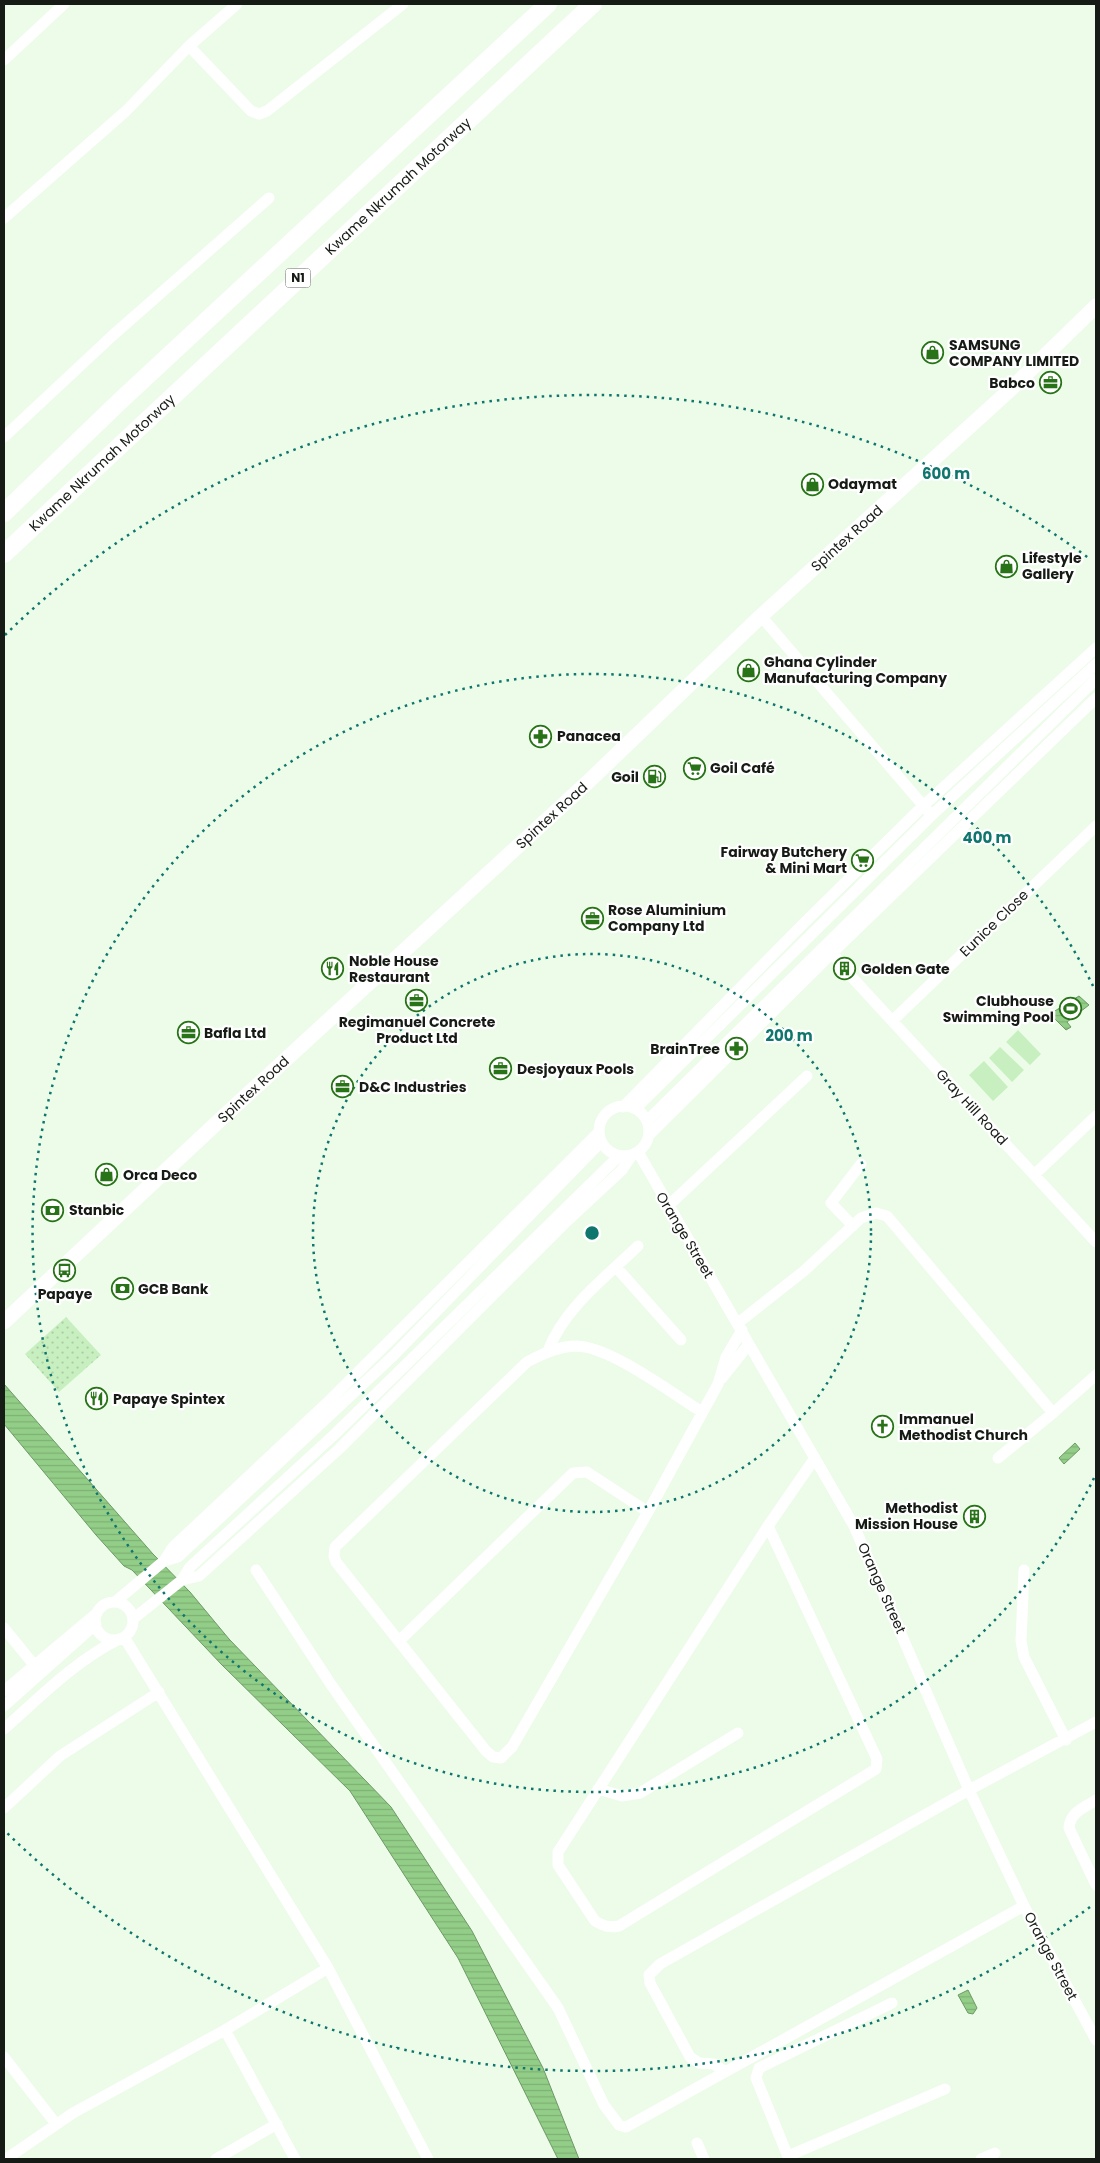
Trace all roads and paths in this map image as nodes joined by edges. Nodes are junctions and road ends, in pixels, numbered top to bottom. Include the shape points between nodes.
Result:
1 (64, 4) edge
2 (237, 4) edge
3 (403, 4) edge
4 (548, 4) edge
5 (594, 4) edge
6 (189, 46) junction
7 (6, 53) edge
8 (269, 198) dead end
9 (4, 218) edge
10 (1096, 306) edge
11 (4, 437) edge
12 (4, 513) edge
13 (4, 554) edge
14 (761, 616) junction
15 (1096, 648) edge
16 (1096, 664) edge
17 (1096, 679) edge
18 (1096, 698) edge
19 (923, 806) junction
20 (932, 815) junction
21 (1096, 826) edge
22 (943, 827) junction
23 (832, 953) junction
24 (892, 1021) junction
25 (807, 1076) dead end
26 (629, 1108) junction
27 (1096, 1116) edge
28 (647, 1121) junction
29 (649, 1134) junction
30 (600, 1137) junction
31 (635, 1154) junction
32 (619, 1156) junction
33 (861, 1164) dead end
34 (1035, 1174) junction
35 (668, 1206) junction
36 (853, 1226) junction
37 (1096, 1242) edge
38 (638, 1246) dead end
39 (616, 1267) junction
40 (4, 1322) edge
41 (740, 1326) junction
42 (681, 1340) dead end
43 (750, 1344) junction
44 (548, 1351) junction
45 (1096, 1376) edge
46 (718, 1384) junction
47 (702, 1412) junction
48 (1053, 1413) junction
49 (815, 1458) junction
50 (998, 1458) dead end
51 (648, 1512) junction
52 (768, 1526) junction
53 (256, 1570) dead end
54 (1024, 1570) dead end
55 (182, 1580) junction
56 (115, 1602) junction
57 (96, 1618) junction
58 (133, 1619) junction
59 (4, 1628) edge
60 (121, 1638) junction
61 (400, 1640) junction
62 (34, 1665) junction
63 (4, 1691) edge
64 (159, 1692) junction
65 (4, 1706) edge
66 (1096, 1722) edge
67 (4, 1729) edge
68 (738, 1733) dead end
69 (1066, 1740) junction
70 (598, 1789) junction
71 (969, 1790) junction
72 (1096, 1800) edge
73 (4, 1808) edge
74 (1096, 1885) edge
75 (1024, 1906) junction
76 (328, 1968) junction
77 (892, 2003) dead end
78 (225, 2030) junction
79 (1096, 2040) edge
80 (4, 2056) edge
81 (726, 2072) junction
82 (945, 2089) dead end
83 (56, 2124) junction
84 (277, 2124) junction
85 (697, 2143) dead end
86 (995, 2153) dead end
87 (788, 2158) edge
88 (6, 2159) edge
89 (216, 2159) edge
90 (295, 2159) edge
91 (428, 2159) edge
92 (704, 2159) edge
93 (981, 2159) edge

1 - 7 street
2 - 6 street
3 - 6 street via 259,114 251,110
4 - 12 highway, N1
5 - 13 highway, Kwame Nkrumah Motorway / N1
6 - 9 street via 126,111
8 - 11 street via 112,336
10 - 14 main road, Spintex Road via 1012,388
14 - 19 street
14 - 40 main road, Spintex Road via 589,781
15 - 19 street
16 - 20 street
17 - 22 street
18 - 23 street
19 - 20 street
19 - 26 street via 804,923
20 - 22 street
20 - 26 street
21 - 24 street, Eunice Close
22 - 28 street
23 - 24 street, Gray Hill Road
23 - 29 street
24 - 34 street, Gray Hill Road
25 - 35 street
26 - 28 street
26 - 30 street via 608,1113 601,1122
27 - 34 street
28 - 29 street
29 - 31 street
30 - 32 street via 608,1151
30 - 56 street via 330,1400 173,1547 164,1561
31 - 32 street
31 - 35 street, Orange Street
31 - 55 street via 340,1448 199,1576
32 - 55 street via 335,1434 190,1567
33 - 36 street via 831,1203
34 - 37 street, Gray Hill Road
35 - 41 street, Orange Street
36 - 41 street
36 - 48 street via 861,1218 876,1213 887,1216
38 - 39 street
39 - 42 street
39 - 44 street via 577,1305 556,1331
41 - 43 street, Orange Street
41 - 46 street
43 - 46 street
43 - 49 street, Orange Street
44 - 47 street via 578,1346 600,1352
44 - 61 street via 527,1362 335,1547 336,1562
45 - 48 street
46 - 47 street
47 - 51 street
48 - 50 street
49 - 52 street
49 - 71 street, Orange Street via 854,1526
51 - 61 street via 587,1472 573,1473
51 - 61 street via 512,1746 501,1758 486,1751
52 - 70 street
52 - 70 street via 877,1759 876,1769 619,1926 610,1928 595,1921 556,1859 562,1842
53 - 81 street via 332,1686 558,2008 604,2106 619,2125 626,2127
54 - 69 street via 1020,1633 1024,1656
55 - 58 street
56 - 57 street via 104,1605
56 - 58 street via 125,1605
57 - 60 street via 98,1630 106,1638
57 - 62 street
57 - 65 street
58 - 60 street via 131,1629
59 - 62 street
60 - 64 street
60 - 67 street via 81,1663
62 - 63 street
64 - 73 street via 60,1756
64 - 76 street
66 - 69 street
68 - 70 street via 640,1792 622,1796
69 - 71 street
71 - 75 street, Orange Street
71 - 81 street via 654,1969 649,1975 650,1983 690,2057 699,2063 714,2064
72 - 74 street via 1074,1814 1069,1828
75 - 79 street, Orange Street
75 - 81 street
76 - 78 street
76 - 91 street
77 - 87 street via 759,2068 756,2078
78 - 83 street
78 - 84 street
80 - 83 street
82 - 87 street
83 - 88 street
84 - 89 street
84 - 90 street
85 - 92 street
86 - 93 street

